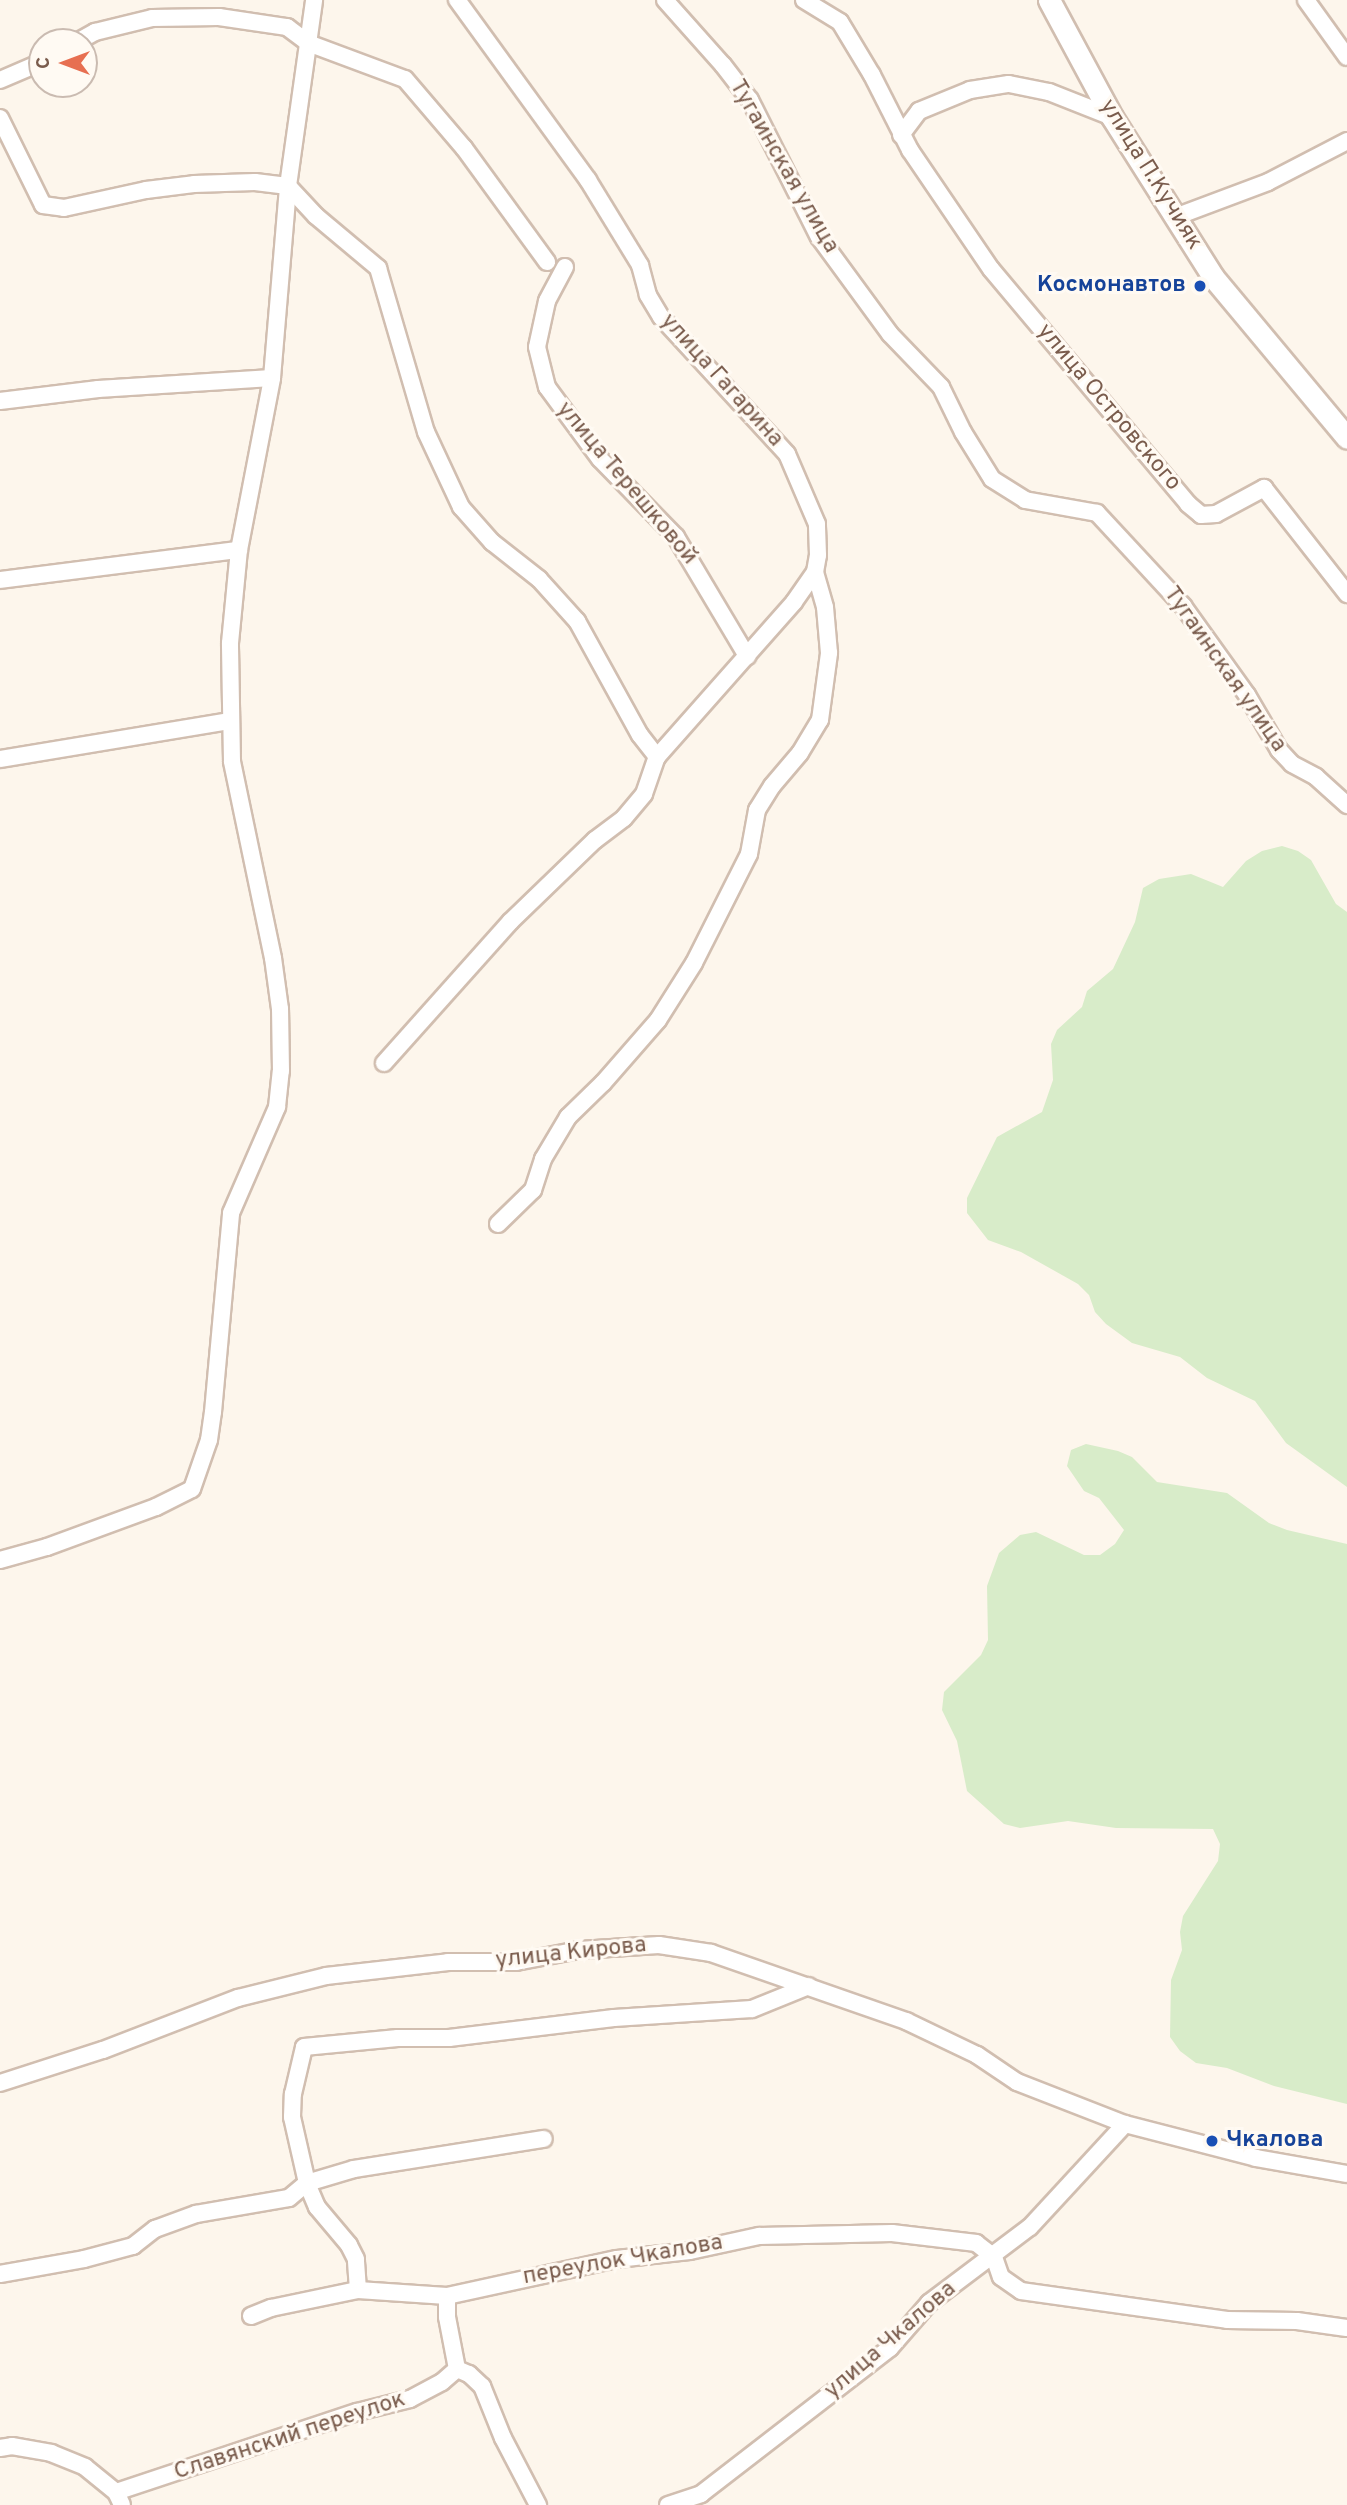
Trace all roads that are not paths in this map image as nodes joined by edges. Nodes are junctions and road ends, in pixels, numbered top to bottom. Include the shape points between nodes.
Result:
1 (314, 0) edge
2 (457, 0) edge
3 (665, 0) edge
4 (804, 0) edge
5 (1049, 0) edge
6 (1306, 0) edge
7 (98, 31) edge
8 (308, 43) junction
9 (1347, 57) edge
10 (28, 68) edge
11 (0, 80) edge
12 (1112, 117) junction
13 (0, 118) edge
14 (901, 135) junction
15 (1347, 141) edge
16 (288, 186) junction
17 (1175, 217) junction
18 (547, 262) dead end
19 (565, 267) dead end
20 (272, 378) junction
21 (0, 401) edge
22 (1347, 438) edge
23 (239, 550) junction
24 (815, 572) junction
25 (0, 580) edge
26 (1347, 594) edge
27 (747, 656) junction
28 (230, 720) junction
29 (657, 757) junction
30 (0, 759) edge
31 (1347, 805) edge
32 (384, 1063) dead end
33 (498, 1224) dead end
34 (0, 1560) edge
35 (809, 1986) junction
36 (0, 2083) edge
37 (1125, 2124) junction
38 (544, 2139) dead end
39 (1347, 2174) edge
40 (307, 2183) junction
41 (994, 2257) junction
42 (0, 2274) edge
43 (358, 2290) junction
44 (447, 2295) junction
45 (251, 2316) dead end
46 (1347, 2328) edge
47 (457, 2369) junction
48 (0, 2448) edge
49 (119, 2499) edge
50 (676, 2504) edge
51 (538, 2505) edge

1 - 8 street
2 - 24 street, улица Гагарина via 587,180 640,265 648,295 661,317 787,454 817,524
3 - 31 street, Тугаинская улица via 750,100 819,237 890,334 941,387 992,479 1025,500 1097,513 1183,606 1247,695 1279,750 1292,764 1317,776
4 - 14 street, улица Островского via 840,22
5 - 12 street, улица П.Кучияк
6 - 9 street
7 - 8 street via 152,18 219,17 287,27
8 - 16 street
8 - 18 street via 405,79 464,148
10 - 11 street
12 - 14 street via 1049,92 1009,84 970,90 919,111
12 - 17 street, улица П.Кучияк
13 - 16 street via 43,205 64,208 194,184
14 - 26 street, улица Островского via 991,270 1188,504 1201,515 1216,514 1264,488
15 - 17 street via 1268,182
16 - 20 street
16 - 29 street via 377,268 426,432 461,507 577,621
17 - 22 street, улица П.Кучияк via 1213,277
19 - 27 street, улица Терешковой via 547,301 537,347 547,387 600,458 676,537
20 - 21 street via 98,389
20 - 23 street
23 - 25 street
23 - 28 street via 230,643
24 - 27 street
24 - 33 street, улица Гагарина via 825,607 829,653 820,720 757,810 749,854 694,963 665,1009 568,1117 543,1159 533,1190
27 - 29 street
28 - 30 street
28 - 34 street via 242,822 273,958 281,1071 277,1107 231,1213 209,1440 192,1489 156,1507
29 - 32 street via 644,794 624,818 510,922
35 - 36 street, улица Кирова via 711,1953 659,1945 516,1962 384,1967 237,1998 103,2050
35 - 37 street, улица Кирова via 906,2021 977,2055 1017,2082
35 - 40 street via 752,2009 304,2047 292,2117
37 - 39 street, улица Кирова via 1256,2158
37 - 41 street, улица Чкалова via 1030,2227
38 - 40 street via 354,2169
40 - 42 street via 289,2198 175,2221 132,2246
40 - 43 street via 317,2207 356,2259
41 - 44 street, переулок Чкалова via 976,2243 892,2233 759,2236 690,2251 617,2259
41 - 46 street via 1001,2277 1021,2291 1227,2320 1297,2321
41 - 50 street, улица Чкалова via 929,2303 881,2356 701,2494
43 - 44 street, переулок Чкалова
43 - 45 street, переулок Чкалова
44 - 47 street
47 - 49 street, Славянский переулок via 410,2399 357,2412
47 - 51 street via 482,2386
48 - 49 street via 51,2453 85,2467

